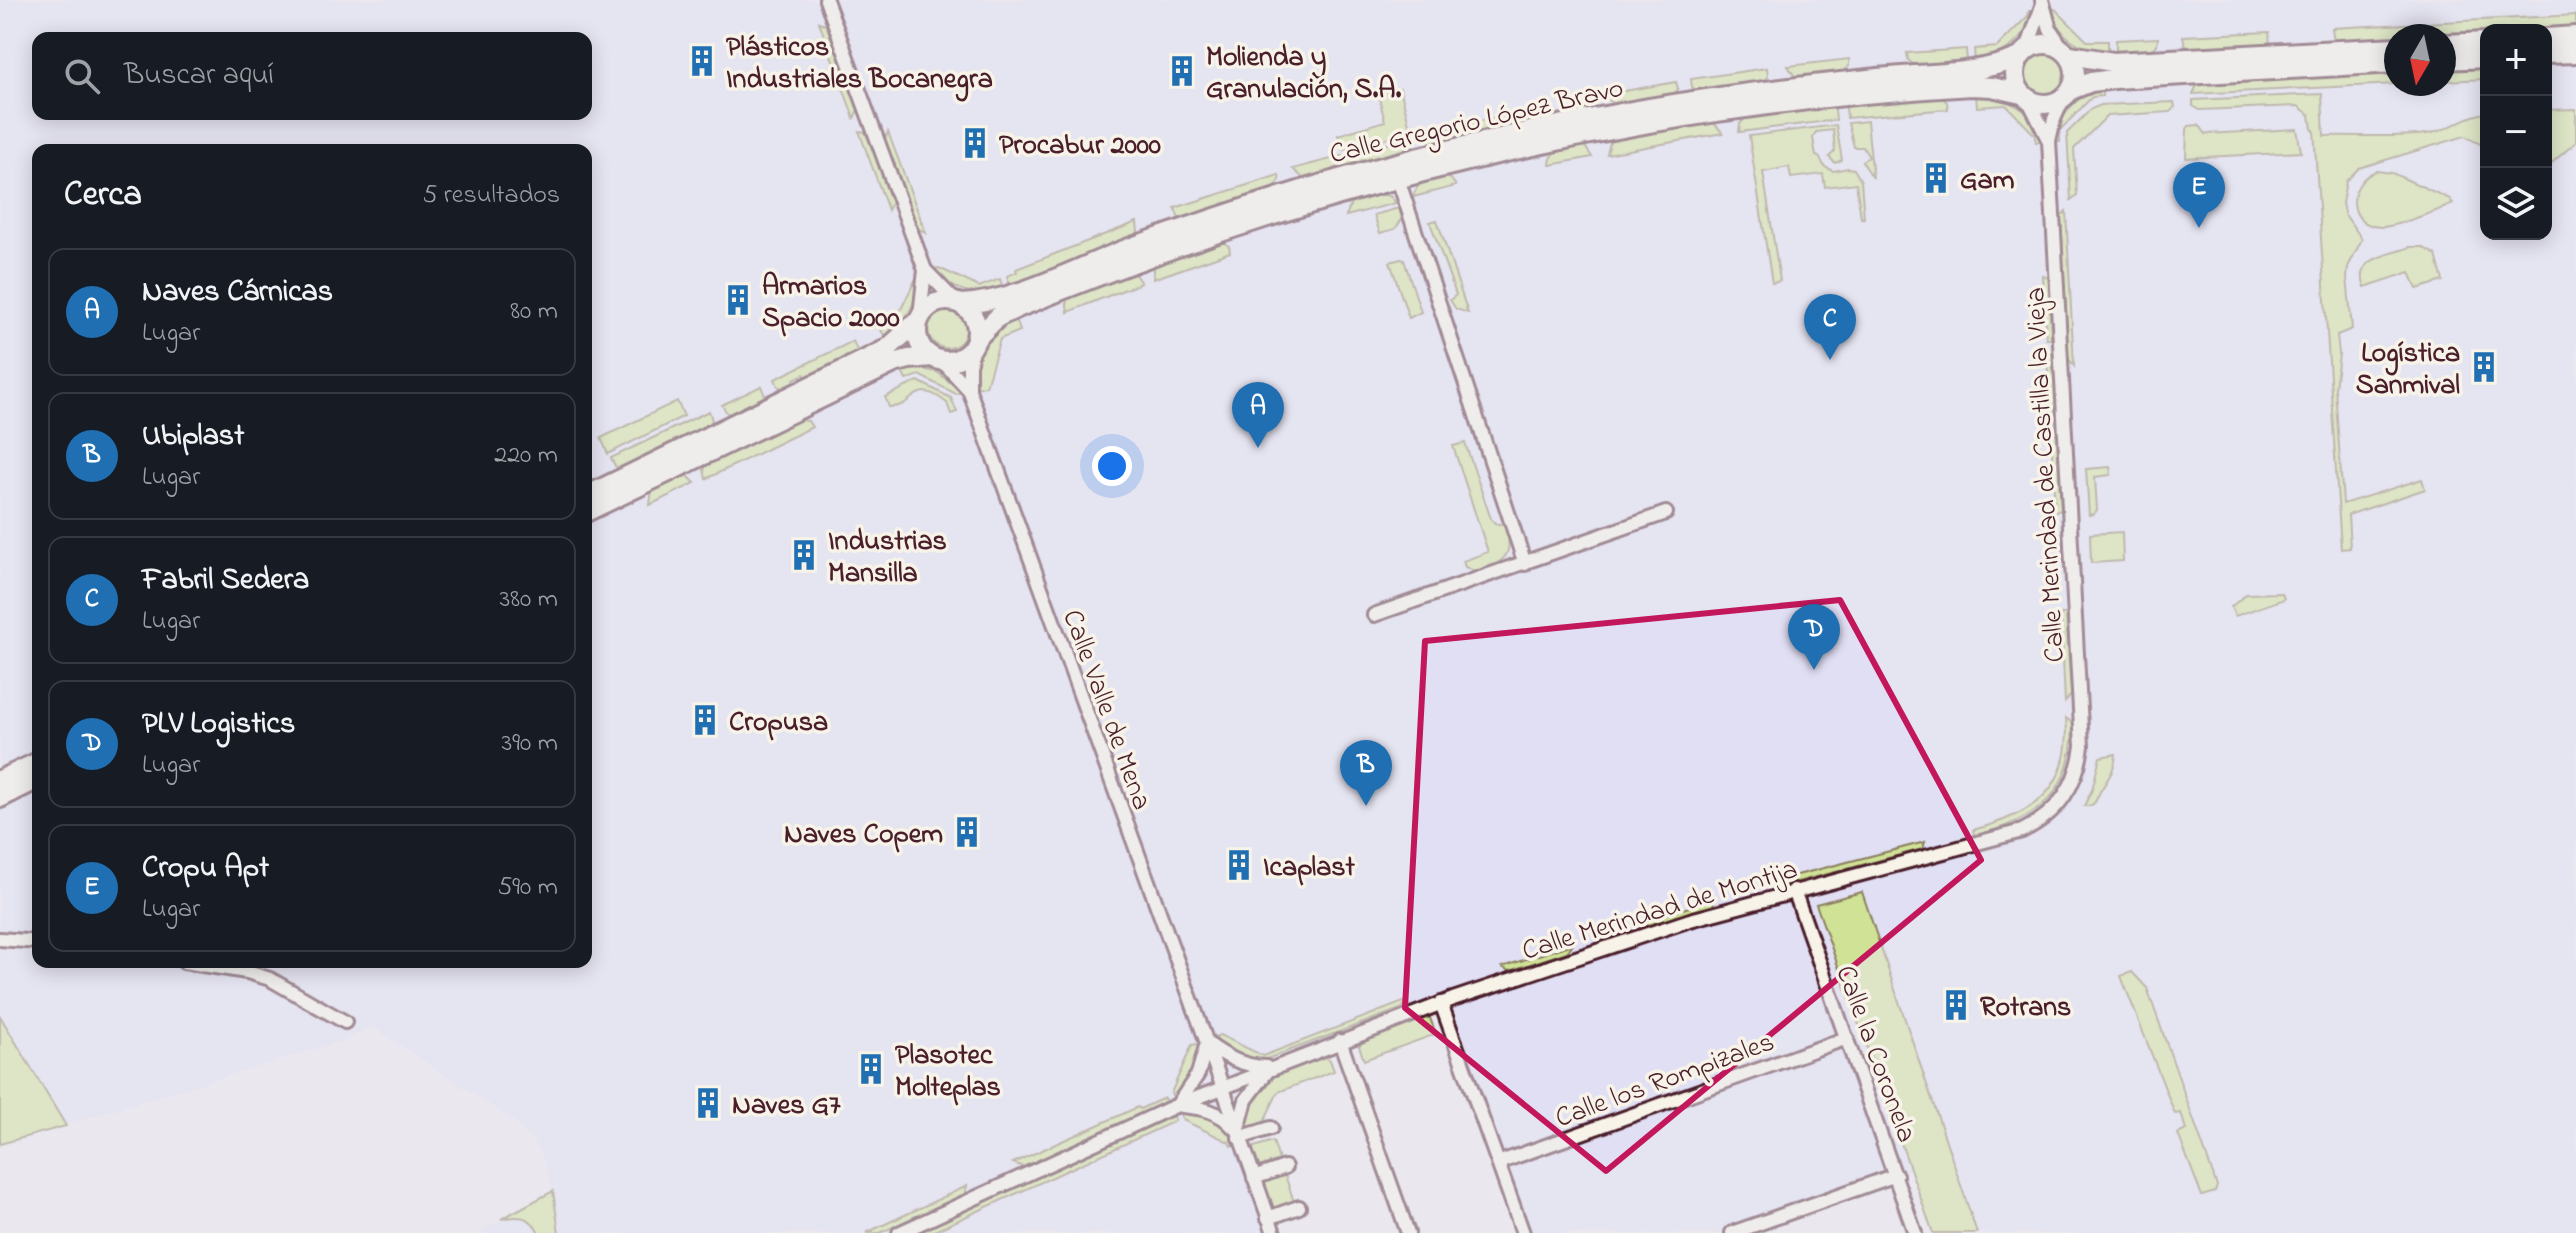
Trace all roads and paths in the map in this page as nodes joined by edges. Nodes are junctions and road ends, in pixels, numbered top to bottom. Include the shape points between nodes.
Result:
1 (826, 0) edge
2 (2042, 3) edge
3 (2576, 36) edge
4 (2552, 38) edge
5 (2480, 42) edge
6 (2456, 43) edge
7 (2384, 48) edge
8 (2066, 52) junction
9 (2024, 53) junction
10 (2576, 53) edge
11 (2552, 54) edge
12 (2480, 58) edge
13 (2456, 59) edge
14 (2384, 64) edge
15 (2067, 94) junction
16 (2025, 96) junction
17 (2049, 141) junction
18 (1398, 179) junction
19 (925, 270) junction
20 (959, 303) junction
21 (919, 318) junction
22 (976, 340) junction
23 (937, 359) junction
24 (969, 390) junction
25 (592, 493) edge
26 (592, 509) edge
27 (1666, 513) dead end
28 (1525, 564) junction
29 (1374, 615) dead end
30 (32, 765) edge
31 (0, 780) edge
32 (32, 782) edge
33 (0, 798) edge
34 (2061, 803) joint
35 (1794, 890) junction
36 (0, 939) edge
37 (32, 942) edge
38 (222, 968) edge
39 (1441, 1003) junction
40 (345, 1022) dead end
41 (1847, 1038) junction
42 (1340, 1041) junction
43 (1207, 1043) junction
44 (1272, 1067) junction
45 (1223, 1086) junction
46 (1177, 1106) junction
47 (1271, 1128) dead end
48 (1238, 1135) junction
49 (1498, 1163) junction
50 (1285, 1167) dead end
51 (1896, 1175) junction
52 (1254, 1178) junction
53 (1299, 1207) dead end
54 (1268, 1218) junction
55 (899, 1233) edge
56 (1274, 1233) edge
57 (1408, 1233) edge
58 (1523, 1233) edge
59 (1732, 1233) edge
60 (1915, 1233) edge

1 - 19 street
2 - 8 street via 2050,29
2 - 9 street
3 - 4 main road
5 - 6 main road
7 - 8 main road via 2113,62
8 - 9 main road via 2049,43
8 - 15 main road via 2076,72
9 - 16 main road via 2015,76
9 - 20 main road, Calle Gregorio López Bravo via 1977,71 1765,91 1501,138 1294,193 996,300
10 - 11 main road
12 - 13 main road
14 - 15 main road via 2106,79
15 - 16 main road via 2042,104
15 - 17 street, Calle Merindad de Castilla la Vieja
16 - 17 street, Calle Merindad de Castilla la Vieja
16 - 18 main road, Calle Gregorio López Bravo via 1972,86 1792,102 1596,133
17 - 34 street, Calle Merindad de Castilla la Vieja via 2082,746 2078,769
18 - 22 main road, Calle Gregorio López Bravo via 1140,260 998,317
18 - 28 street, Calle Gregorio López Bravo
19 - 20 street
19 - 21 street
20 - 21 main road via 935,302
20 - 22 main road via 976,321
21 - 23 main road via 918,342
21 - 25 main road via 887,349
22 - 23 main road via 958,359
22 - 24 street, Calle Valle de Mena
23 - 24 street, Calle Valle de Mena
23 - 26 main road via 894,363
24 - 43 street, Calle Valle de Mena
27 - 28 street
28 - 29 street
30 - 31 main road
32 - 33 main road
34 - 35 street, Calle Merindad de Montija via 2022,831
35 - 39 street, Calle Merindad de Montija
35 - 41 street, Calle la Coronela
36 - 37 street
38 - 40 street via 270,979
39 - 42 street, Calle Merindad de Montija
39 - 49 street
41 - 49 street, Calle los Rompizales
41 - 51 street, Calle la Coronela
42 - 44 street, Calle Merindad de Montija
42 - 57 street
43 - 44 street via 1244,1064
43 - 45 street, Calle Valle de Mena
43 - 46 street via 1198,1074
44 - 45 street, Calle Merindad de Montija
44 - 48 street via 1246,1100
45 - 46 street, Calle Merindad de Montija
45 - 48 street, Calle Valle de Mena
46 - 48 street via 1224,1117
46 - 55 street, Calle Merindad de Montija
47 - 48 street
48 - 52 street, Calle Valle de Mena
49 - 58 street
50 - 52 street
51 - 59 street
51 - 60 street, Calle la Coronela
52 - 54 street, Calle Valle de Mena
53 - 54 street
54 - 56 street, Calle Valle de Mena

